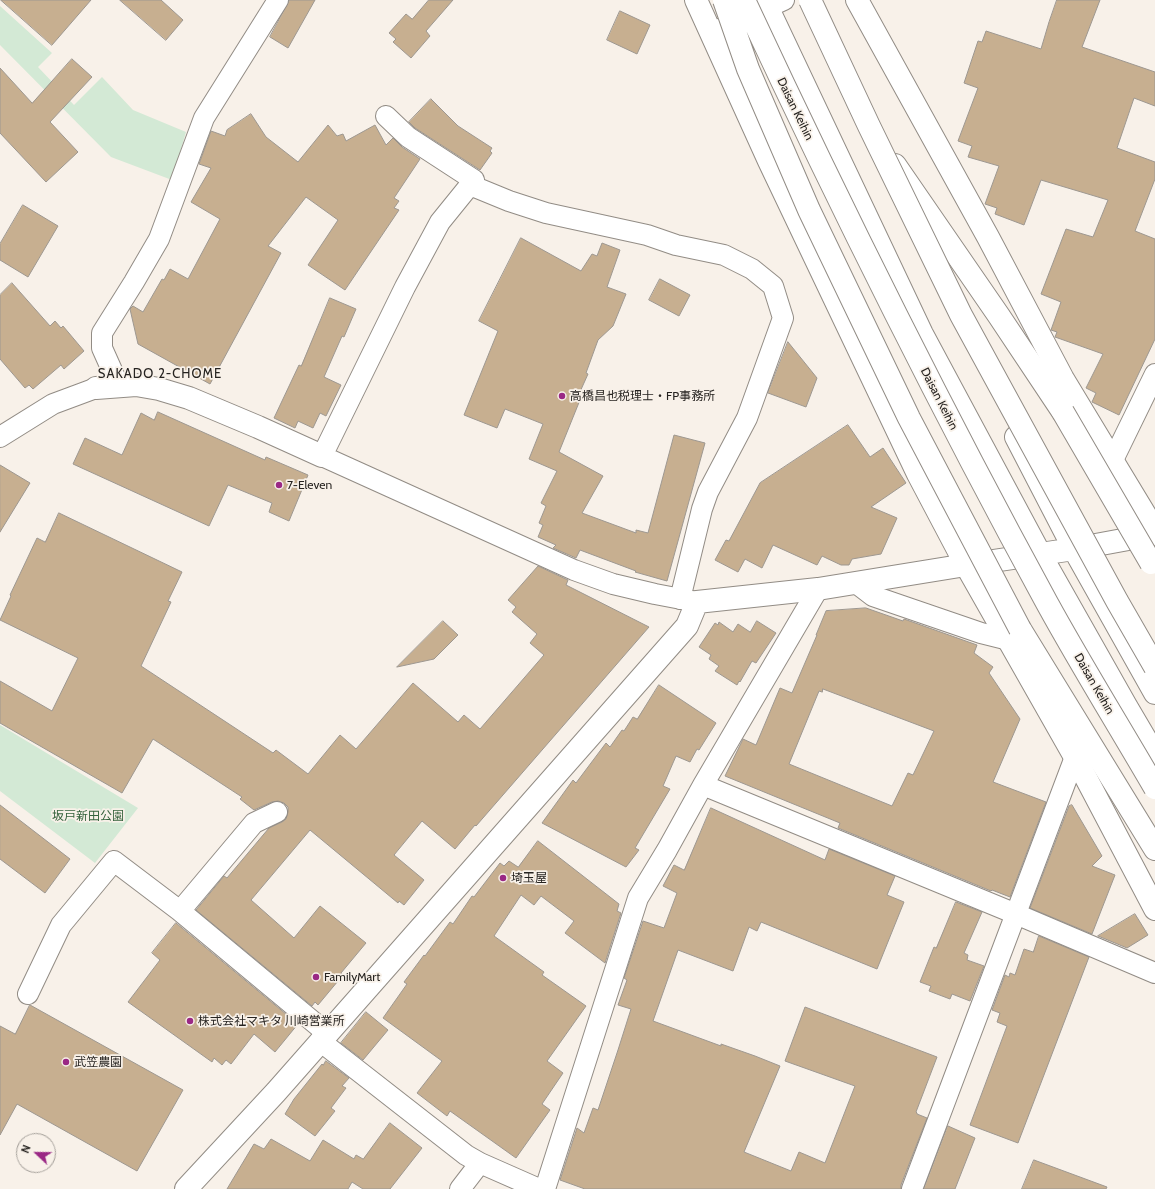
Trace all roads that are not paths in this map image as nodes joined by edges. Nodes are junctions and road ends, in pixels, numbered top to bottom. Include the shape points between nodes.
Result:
1 (278, 0) edge
2 (696, 0) edge
3 (724, 0) edge
4 (744, 0) edge
5 (801, 0) edge
6 (810, 0) edge
7 (857, 0) edge
8 (772, 3) edge
9 (711, 33) junction
10 (386, 116) dead end
11 (869, 126) junction
12 (470, 185) junction
13 (1155, 374) edge
14 (119, 386) junction
15 (96, 388) joint
16 (0, 437) edge
17 (322, 456) junction
18 (1112, 460) junction
19 (1155, 532) edge
20 (1074, 549) junction
21 (1040, 554) junction
22 (966, 565) junction
23 (1155, 570) edge
24 (856, 583) junction
25 (818, 589) junction
26 (688, 600) junction
27 (1009, 640) junction
28 (1155, 667) edge
29 (1155, 693) edge
30 (1155, 755) edge
31 (1075, 757) junction
32 (703, 785) junction
33 (1155, 788) edge
34 (277, 812) dead end
35 (1155, 849) edge
36 (1155, 909) edge
37 (180, 911) junction
38 (1016, 914) junction
39 (1155, 973) edge
40 (28, 994) dead end
41 (324, 1038) junction
42 (480, 1163) junction
43 (186, 1189) edge
44 (460, 1189) edge
45 (539, 1189) edge
46 (544, 1189) edge
47 (912, 1189) edge

1 - 14 street via 204,118 159,239 102,333 102,348
2 - 9 main road
3 - 35 main road, bridge via 748,69 806,203 909,418 1020,629
4 - 33 main road, Daisan Keihin, bridge via 836,194 934,391 1048,604
5 - 20 main road via 941,291
6 - 11 main road, bridge
7 - 18 main road via 1063,379
8 - 9 street
8 - 21 main road via 922,334
9 - 22 main road via 918,474
10 - 12 street via 408,138 474,180
11 - 23 main road, bridge via 1063,412
11 - 28 main road, bridge via 961,315
12 - 17 street via 436,228
12 - 26 street via 546,213 647,234 676,245 724,255 752,270 773,286 783,318 747,418 708,492 702,509
13 - 18 street
14 - 15 main road
14 - 17 main road via 136,385 189,398
15 - 16 street via 53,404
17 - 26 street via 574,570 613,584
18 - 19 main road
19 - 20 main road
20 - 21 main road
20 - 29 main road
21 - 22 main road
21 - 30 main road
22 - 24 main road
22 - 27 main road
24 - 25 main road
24 - 27 street via 873,596
25 - 26 main road
25 - 32 street
26 - 41 main road via 687,626
27 - 31 main road
31 - 36 main road
31 - 38 street
32 - 38 street
32 - 46 street via 638,898
34 - 37 street via 254,823
37 - 40 street via 114,861 60,925
37 - 41 street
38 - 39 street
38 - 47 street
41 - 42 street via 466,1155
41 - 43 main road
42 - 44 street
42 - 45 street

